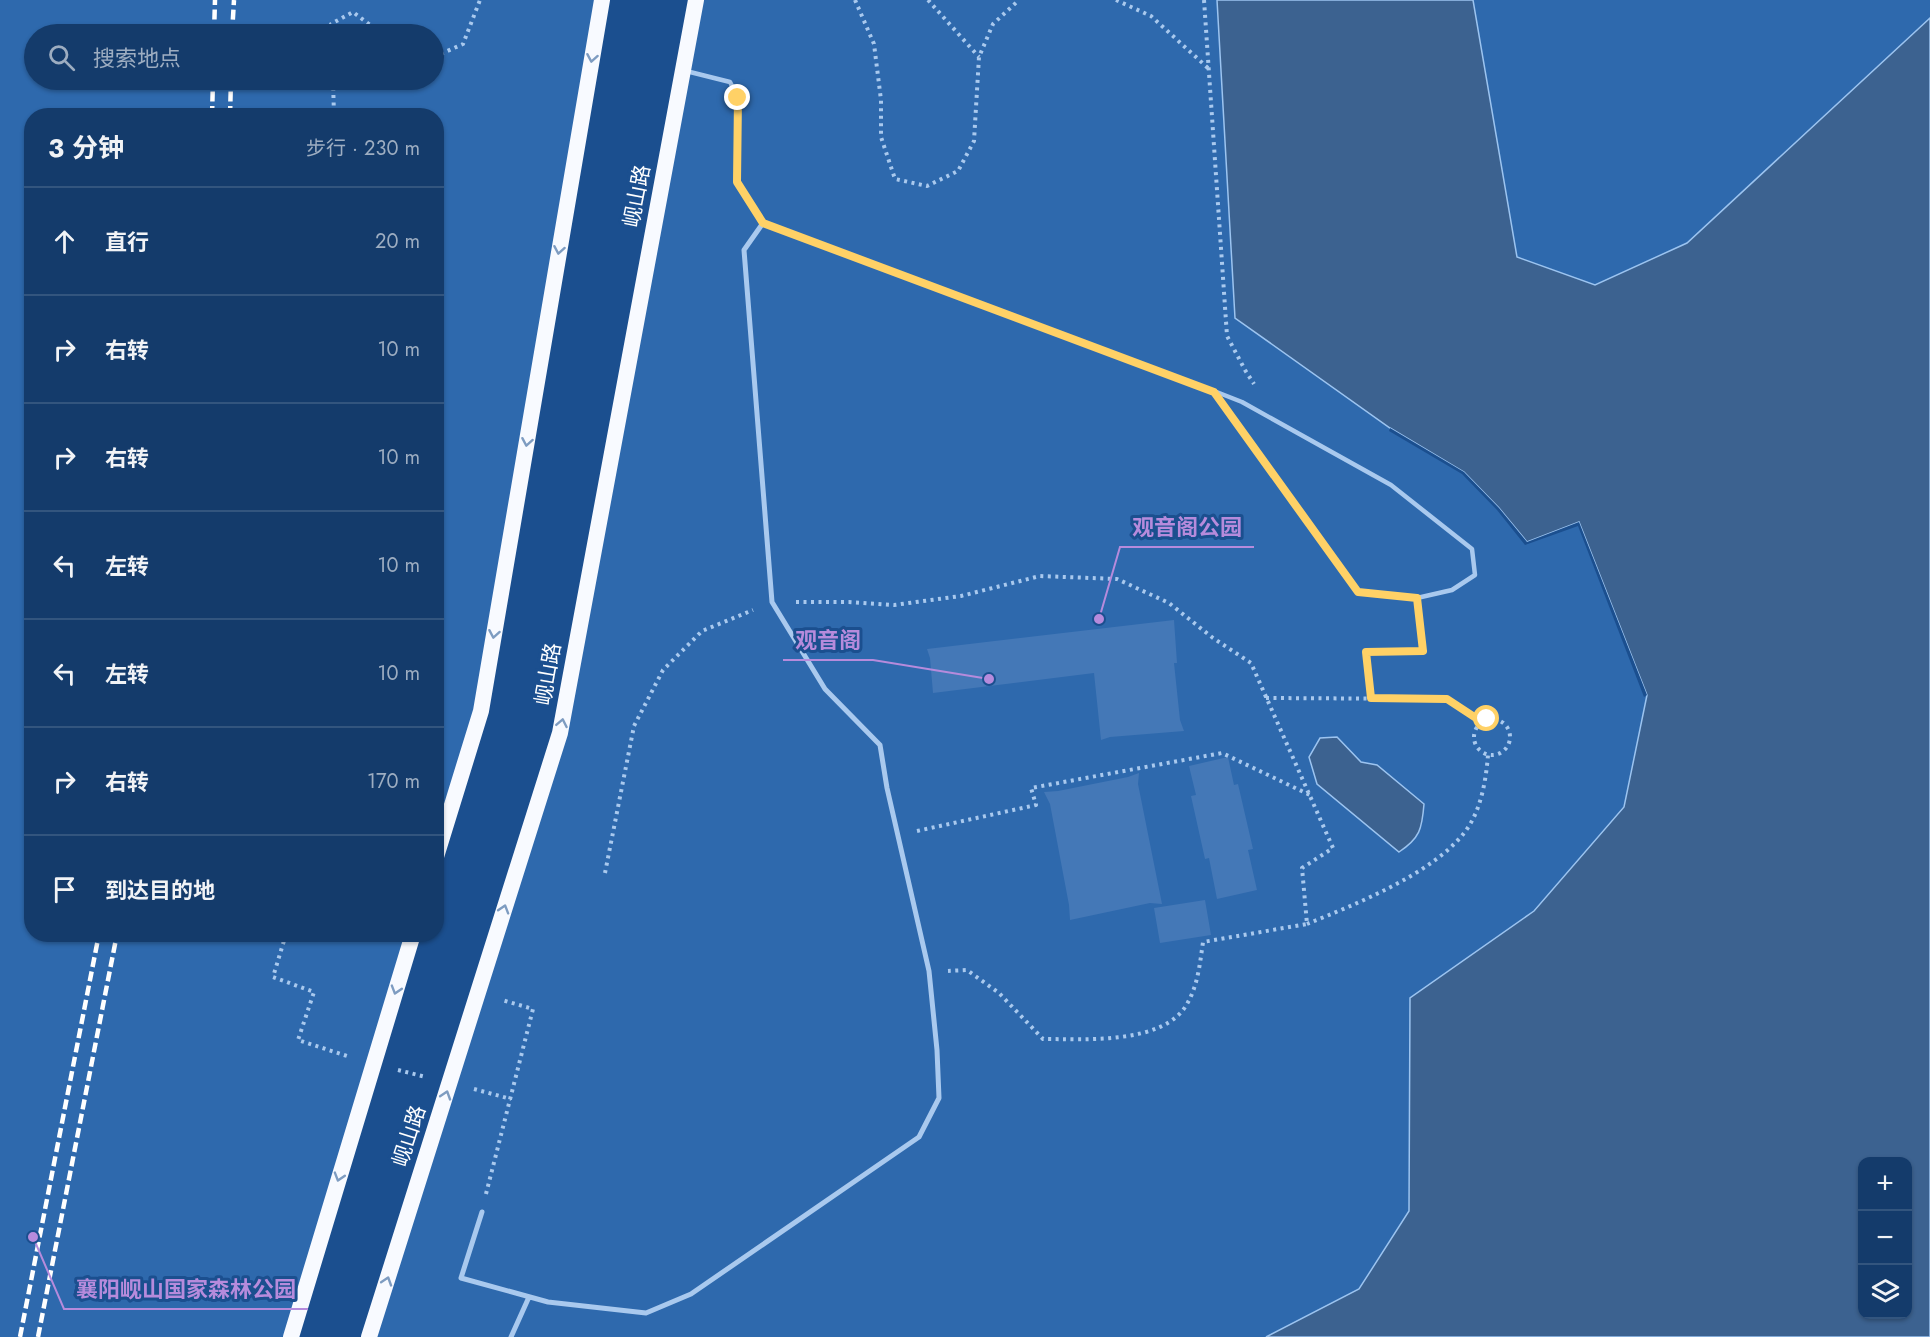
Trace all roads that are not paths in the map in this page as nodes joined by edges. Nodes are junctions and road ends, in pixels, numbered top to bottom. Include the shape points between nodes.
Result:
1 (602, 0) edge
2 (696, 0) edge
3 (683, 70) junction
4 (763, 223) junction
5 (1214, 392) junction
6 (444, 831) edge
7 (411, 942) edge
8 (482, 1212) road end
9 (529, 1297) junction
10 (291, 1337) edge
11 (369, 1337) edge
12 (511, 1337) edge

1 -> 6 highway via 481,711
2 - 3 highway, 岘山路
3 - 4 lane via 730,82 738,98 737,182
11 -> 3 highway, 岘山路 via 560,733
4 - 5 lane
4 - 9 street via 744,250 772,602 825,689 880,745 929,971 939,1098 919,1137 691,1294 646,1313
5 - 5 lane via 1242,402 1391,485 1473,549 1475,575 1452,590 1417,598 1358,592
7 -> 10 highway
8 - 9 street via 461,1278
9 - 12 street

